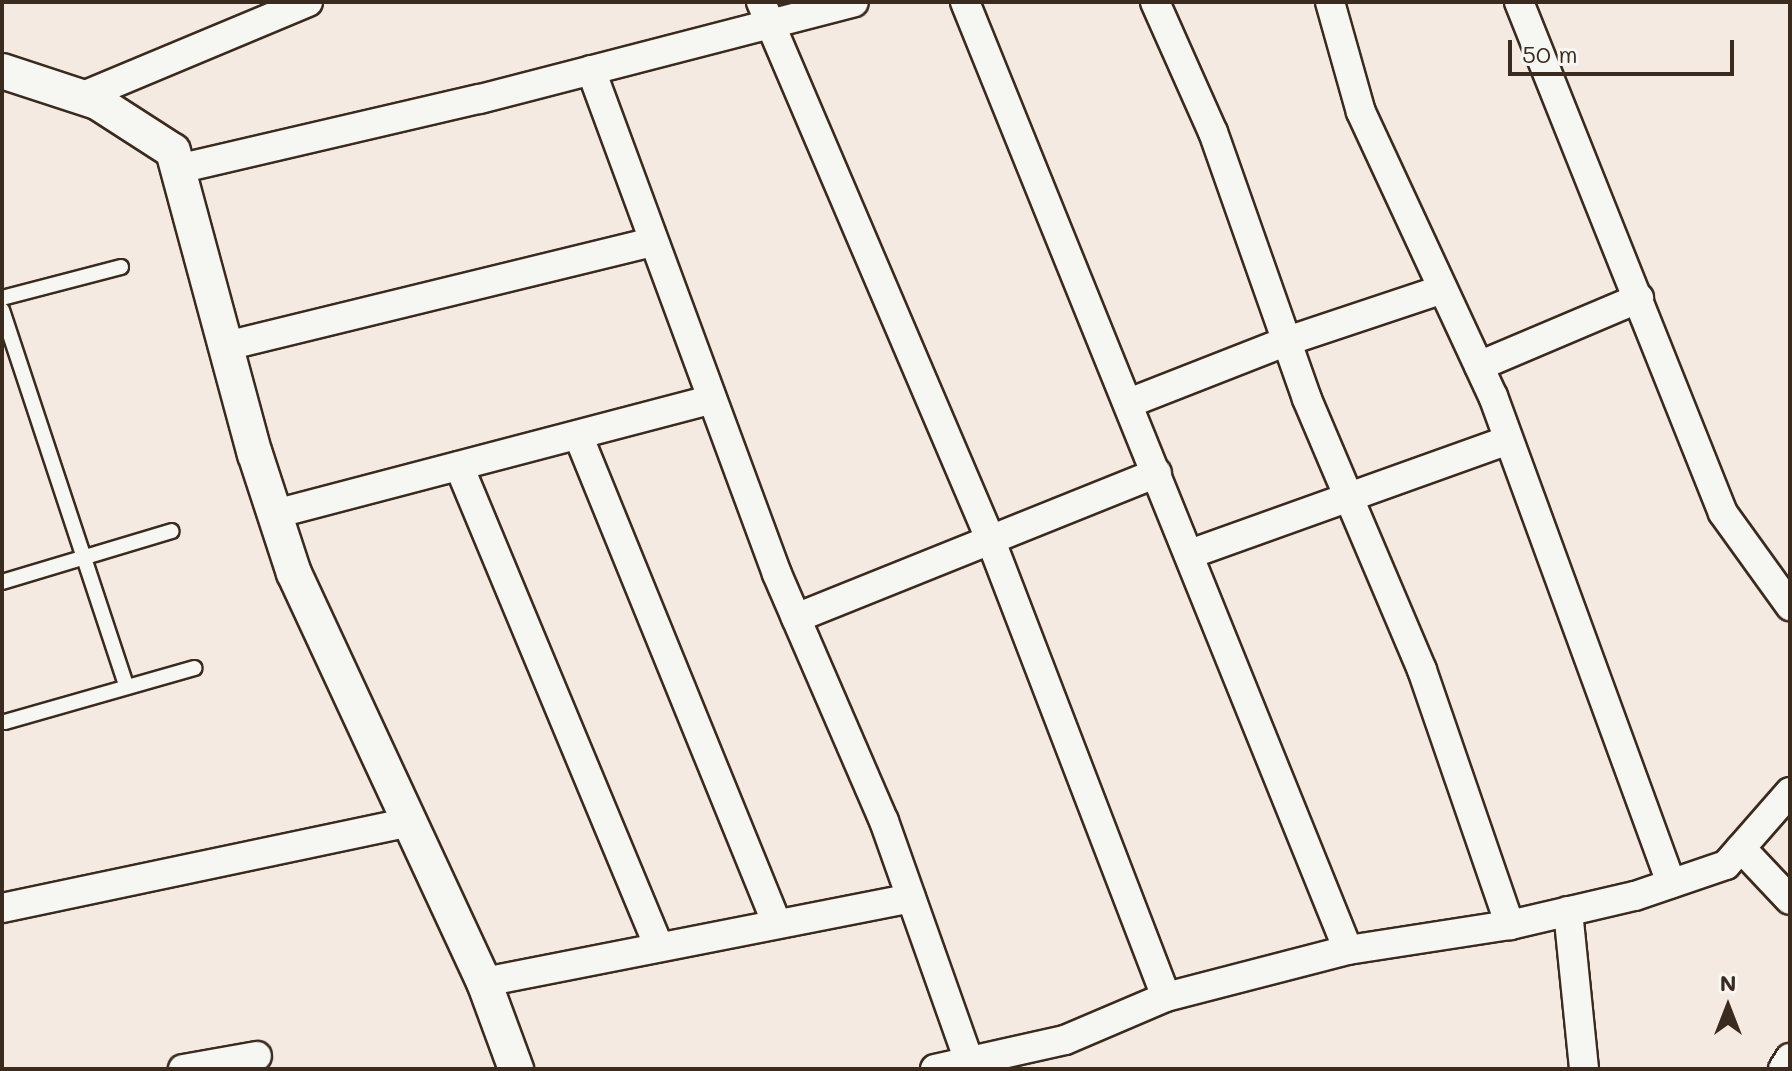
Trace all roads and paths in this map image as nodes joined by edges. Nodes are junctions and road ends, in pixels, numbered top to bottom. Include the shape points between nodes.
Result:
1 (308, 2) edge
2 (854, 2) edge
3 (965, 2) edge
4 (1155, 2) edge
5 (1330, 2) edge
6 (1519, 2) edge
7 (765, 12) edge
8 (591, 70) junction
9 (3, 73) edge
10 (81, 97) junction
11 (178, 169) junction
12 (653, 242) junction
13 (121, 267) dead end
14 (1443, 289) junction
15 (2, 298) edge
16 (1639, 298) junction
17 (2, 310) edge
18 (1287, 341) junction
19 (226, 346) junction
20 (1479, 366) junction
21 (711, 400) junction
22 (1129, 403) junction
23 (578, 435) junction
24 (1508, 440) junction
25 (459, 466) junction
26 (1157, 473) junction
27 (1349, 498) junction
28 (275, 514) junction
29 (172, 531) dead end
30 (991, 541) junction
31 (1190, 554) junction
32 (84, 556) junction
33 (2, 582) edge
34 (1790, 606) edge
35 (796, 618) junction
36 (194, 668) dead end
37 (127, 687) junction
38 (5, 722) dead end
39 (1790, 792) edge
40 (407, 823) junction
41 (1741, 848) junction
42 (1671, 883) junction
43 (911, 898) junction
44 (1790, 900) edge
45 (2, 908) edge
46 (1568, 911) junction
47 (777, 924) junction
48 (1510, 925) junction
49 (659, 947) junction
50 (1348, 950) junction
51 (484, 982) junction
52 (1166, 997) junction
53 (257, 1056) dead end
54 (1790, 1058) edge
55 (971, 1066) edge
56 (183, 1069) edge
57 (516, 1069) edge
58 (935, 1069) edge
59 (1584, 1069) edge
60 (1783, 1069) edge

1 - 10 street
2 - 7 street
3 - 22 street
4 - 18 street via 1213,132
5 - 14 street via 1361,112
6 - 16 street
7 - 8 street
7 - 30 street
8 - 11 street
8 - 12 street
9 - 10 street
10 - 11 street via 173,151
11 - 19 street
12 - 19 street
12 - 21 street
13 - 15 lane
14 - 18 street
14 - 20 street
16 - 20 street
16 - 34 street via 1723,513
17 - 32 lane
18 - 22 street
18 - 27 street
19 - 28 street
20 - 24 street
21 - 23 street
21 - 35 street
22 - 26 street
23 - 25 street
23 - 47 street
24 - 27 street
24 - 42 street
25 - 28 street
25 - 49 street
26 - 30 street
26 - 31 street
27 - 31 street
27 - 48 street via 1422,670
28 - 40 street via 294,573
29 - 32 lane
30 - 35 street
30 - 52 street
31 - 50 street
32 - 33 lane
32 - 37 lane
35 - 43 street via 884,821
36 - 37 lane
37 - 38 lane
39 - 41 street
40 - 45 street
40 - 51 street
41 - 42 street via 1726,865
41 - 44 street
42 - 46 street
43 - 47 street
43 - 55 street
46 - 48 street
46 - 59 street
47 - 49 street
48 - 50 street
49 - 51 street
50 - 52 street
51 - 57 street
52 - 55 street via 1065,1040
53 - 56 street
54 - 60 street
55 - 58 street

